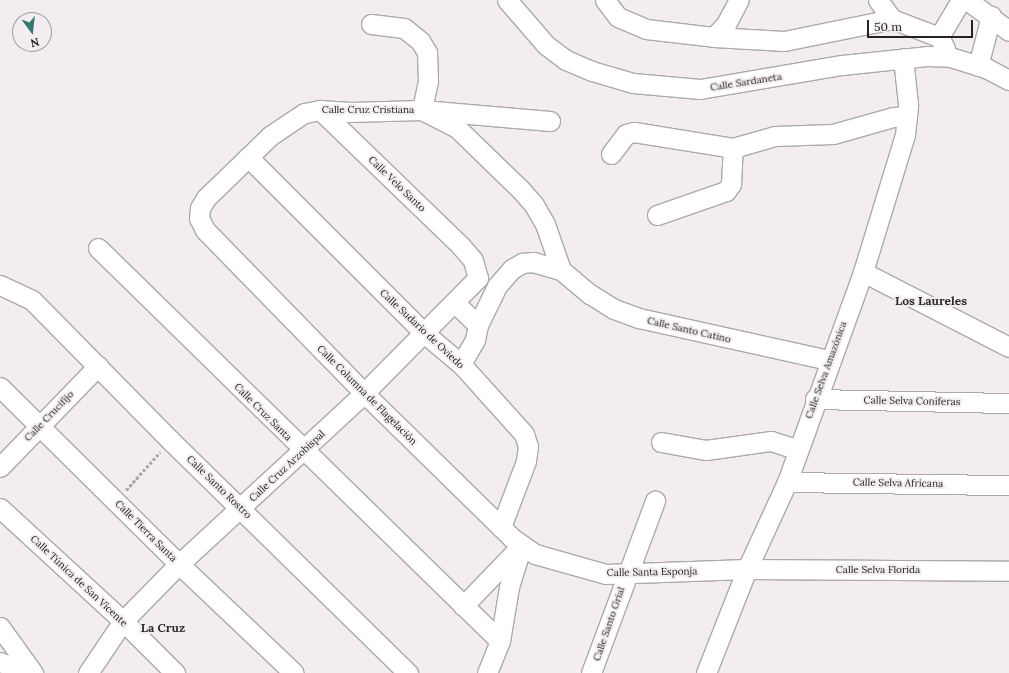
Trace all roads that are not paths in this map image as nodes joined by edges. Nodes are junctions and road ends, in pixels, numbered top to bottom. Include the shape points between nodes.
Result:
1 (507, 0) edge
2 (605, 0) edge
3 (739, 0) edge
4 (878, 0) edge
5 (961, 0) edge
6 (967, 0) edge
7 (990, 16) junction
8 (892, 19) junction
9 (371, 24) dead end
10 (1009, 32) edge
11 (714, 37) junction
12 (939, 37) junction
13 (950, 57) junction
14 (903, 58) junction
15 (978, 66) junction
16 (1009, 80) edge
17 (320, 110) junction
18 (422, 110) junction
19 (908, 110) junction
20 (550, 121) dead end
21 (733, 148) junction
22 (611, 154) dead end
23 (248, 157) junction
24 (657, 215) dead end
25 (205, 230) joint
26 (98, 248) dead end
27 (473, 260) joint
28 (561, 270) junction
29 (863, 272) junction
30 (0, 285) edge
31 (455, 303) junction
32 (478, 325) junction
33 (424, 333) junction
34 (1009, 347) edge
35 (829, 360) junction
36 (461, 364) junction
37 (98, 366) junction
38 (0, 387) edge
39 (364, 393) junction
40 (815, 399) junction
41 (1009, 403) edge
42 (39, 426) junction
43 (661, 442) dead end
44 (798, 450) junction
45 (303, 451) junction
46 (0, 467) edge
47 (787, 482) junction
48 (1009, 485) edge
49 (655, 501) dead end
50 (0, 508) edge
51 (241, 508) junction
52 (501, 527) junction
53 (528, 549) junction
54 (179, 564) junction
55 (747, 569) junction
56 (1009, 571) edge
57 (626, 574) junction
58 (463, 606) junction
59 (123, 621) junction
60 (0, 627) edge
61 (500, 641) junction
62 (0, 662) edge
63 (29, 673) edge
64 (33, 673) edge
65 (88, 673) edge
66 (175, 673) edge
67 (294, 673) edge
68 (408, 673) edge
69 (487, 673) edge
70 (591, 673) edge
71 (706, 673) edge

1 - 14 street, Calle Sardaneta via 541,40 566,60 632,83 700,89
2 - 11 street via 618,17 646,29
3 - 11 street via 726,24
4 - 8 street
5 - 12 street
6 - 7 street
7 - 10 street
7 - 15 street
8 - 11 street via 784,41
8 - 12 street
9 - 18 street via 404,28 420,41 427,52 428,81
12 - 13 street
13 - 14 street, Calle Sardaneta
13 - 15 street, Calle Sardaneta
14 - 19 street, Calle Selva Amazónica
15 - 16 street, Calle Sardaneta
17 - 18 street, Calle Cruz Cristiana
17 - 23 street, Calle Cruz Cristiana via 304,113 290,121
17 - 27 street, Calle Velo Santo
18 - 20 street, Calle Cruz Cristiana
18 - 28 street via 456,127 522,190 544,224
19 - 21 street via 893,117 833,134 775,136
19 - 29 street, Calle Selva Amazónica via 905,135
21 - 22 street via 634,132 626,134
21 - 24 street via 731,184 726,191
23 - 25 street, Calle Cruz Cristiana via 206,198 200,208 199,218
23 - 33 street, Calle Sudario de Oviedo
25 - 39 street, Calle Columna de Flagelación
26 - 45 street, Calle Cruz Santa
27 - 31 street, Calle Cruz Arzobispal via 478,278
28 - 32 street via 533,262 522,263 512,269 497,286
28 - 35 street, Calle Santo Catino via 590,294 614,309 639,318
29 - 34 street
29 - 35 street, Calle Selva Amazónica
30 - 37 street, Calle Santo Rostro via 32,300
31 - 32 street
31 - 33 street, Calle Cruz Arzobispal
32 - 36 street via 475,340
33 - 36 street, Calle Sudario de Oviedo
33 - 39 street, Calle Cruz Arzobispal
35 - 40 street, Calle Selva Amazónica
36 - 52 street, Calle Sudario de Oviedo via 517,425 524,434 528,446 526,461
37 - 42 street, Calle Crucifijo
37 - 51 street, Calle Santo Rostro
38 - 42 street, Calle Tierra Santa
39 - 45 street, Calle Cruz Arzobispal
39 - 52 street, Calle Columna de Flagelación
40 - 41 street, Calle Selva Coníferas
40 - 44 street, Calle Selva Amazónica
42 - 46 street, Calle Crucifijo
42 - 54 street, Calle Tierra Santa
43 - 44 street via 706,450 771,441
44 - 47 street, Calle Selva Amazónica
45 - 51 street, Calle Cruz Arzobispal
45 - 58 street, Calle Cruz Santa
47 - 48 street, Calle Selva Africana
47 - 55 street, Calle Selva Amazónica
49 - 57 street, Calle Santo Grial
50 - 59 street, Calle Túnica de San Vicente
51 - 54 street, Calle Cruz Arzobispal
51 - 68 street, Calle Santo Rostro
52 - 53 street, Calle Columna de Flagelación
53 - 57 street, Calle Santa Esponja via 606,574
53 - 58 street
53 - 61 street via 509,587
54 - 59 street, Calle Cruz Arzobispal
54 - 67 street, Calle Tierra Santa
55 - 56 street, Calle Selva Florida
55 - 57 street, Calle Santa Esponja
55 - 71 street, Calle Selva Amazónica
57 - 70 street, Calle Santo Grial
58 - 61 street, Calle Cruz Santa
59 - 65 street, Calle Cruz Arzobispal
59 - 66 street, Calle Túnica de San Vicente
60 - 64 street
61 - 69 street
62 - 63 street

